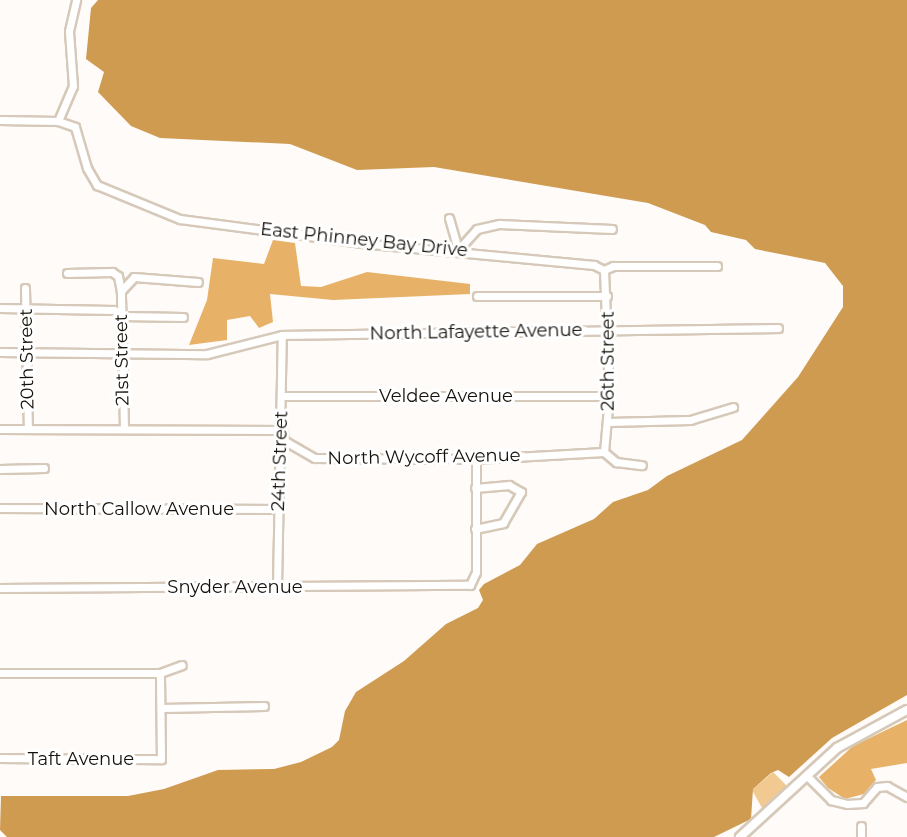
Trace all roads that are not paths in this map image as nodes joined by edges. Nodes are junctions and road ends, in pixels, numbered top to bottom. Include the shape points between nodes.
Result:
1 (76, 0) edge
2 (0, 120) edge
3 (58, 121) junction
4 (449, 218) dead end
5 (612, 230) dead end
6 (458, 250) junction
7 (717, 266) dead end
8 (604, 270) junction
9 (67, 273) dead end
10 (198, 282) dead end
11 (25, 288) dead end
12 (121, 291) junction
13 (477, 296) dead end
14 (607, 296) junction
15 (0, 308) edge
16 (26, 308) junction
17 (122, 316) junction
18 (183, 317) dead end
19 (778, 328) dead end
20 (608, 332) junction
21 (282, 335) junction
22 (0, 352) edge
23 (27, 352) junction
24 (122, 352) junction
25 (283, 396) junction
26 (609, 396) junction
27 (733, 407) dead end
28 (608, 422) junction
29 (124, 428) junction
30 (0, 429) edge
31 (28, 429) junction
32 (282, 430) junction
33 (604, 452) junction
34 (476, 459) junction
35 (642, 465) dead end
36 (44, 468) dead end
37 (0, 469) edge
38 (476, 488) junction
39 (0, 508) edge
40 (278, 509) junction
41 (475, 529) junction
42 (277, 586) junction
43 (0, 588) edge
44 (182, 664) dead end
45 (0, 673) edge
46 (160, 673) junction
47 (264, 706) dead end
48 (162, 708) junction
49 (907, 710) edge
50 (0, 758) edge
51 (808, 777) junction
52 (907, 797) edge
53 (861, 826) dead end
54 (740, 837) edge
55 (861, 837) edge

1 - 3 street via 69,31 73,86
2 - 3 street
3 - 6 street, East Phinney Bay Drive via 75,127 88,171 97,185 180,219 371,244
4 - 6 street
5 - 6 street via 499,224 477,229
6 - 8 street, East Phinney Bay Drive via 594,265
7 - 8 street, East Phinney Bay Drive via 623,266
8 - 14 street, 26th Street
9 - 12 street via 112,272 118,276
10 - 12 street via 134,277
11 - 16 street, 20th Street
12 - 17 street, 21st Street
13 - 14 street
14 - 20 street, 26th Street
15 - 16 street
16 - 17 street via 114,310
16 - 23 street, 20th Street
17 - 18 street
17 - 24 street, 21st Street
19 - 20 street, North Lafayette Avenue
20 - 21 street, North Lafayette Avenue via 463,330
20 - 26 street, 26th Street
21 - 24 street, North Lafayette Avenue via 207,354
21 - 25 street, 24th Street
22 - 23 street, North Lafayette Avenue
23 - 24 street, North Lafayette Avenue
23 - 31 street, 20th Street
24 - 29 street, 21st Street
25 - 26 street, Veldee Avenue
25 - 32 street, 24th Street
26 - 28 street, 26th Street
27 - 28 street via 666,422
28 - 33 street, 26th Street
29 - 31 street
29 - 32 street
30 - 31 street
32 - 34 street, North Wycoff Avenue via 285,441 315,458
32 - 40 street, 24th Street
33 - 34 street, North Wycoff Avenue
33 - 35 street, North Wycoff Avenue via 616,462
34 - 38 street
36 - 37 street
38 - 41 street
38 - 41 street via 509,485 521,492 503,523
39 - 40 street, North Callow Avenue
40 - 42 street, 24th Street
41 - 42 street, Snyder Avenue via 476,576 470,585
42 - 43 street, Snyder Avenue
44 - 46 street
45 - 46 street
46 - 48 street
47 - 48 street
48 - 50 street, Taft Avenue via 161,759
49 - 51 main road via 844,743
51 - 52 street via 831,800 847,804 863,803 877,787 887,786
51 - 54 main road
53 - 55 street

